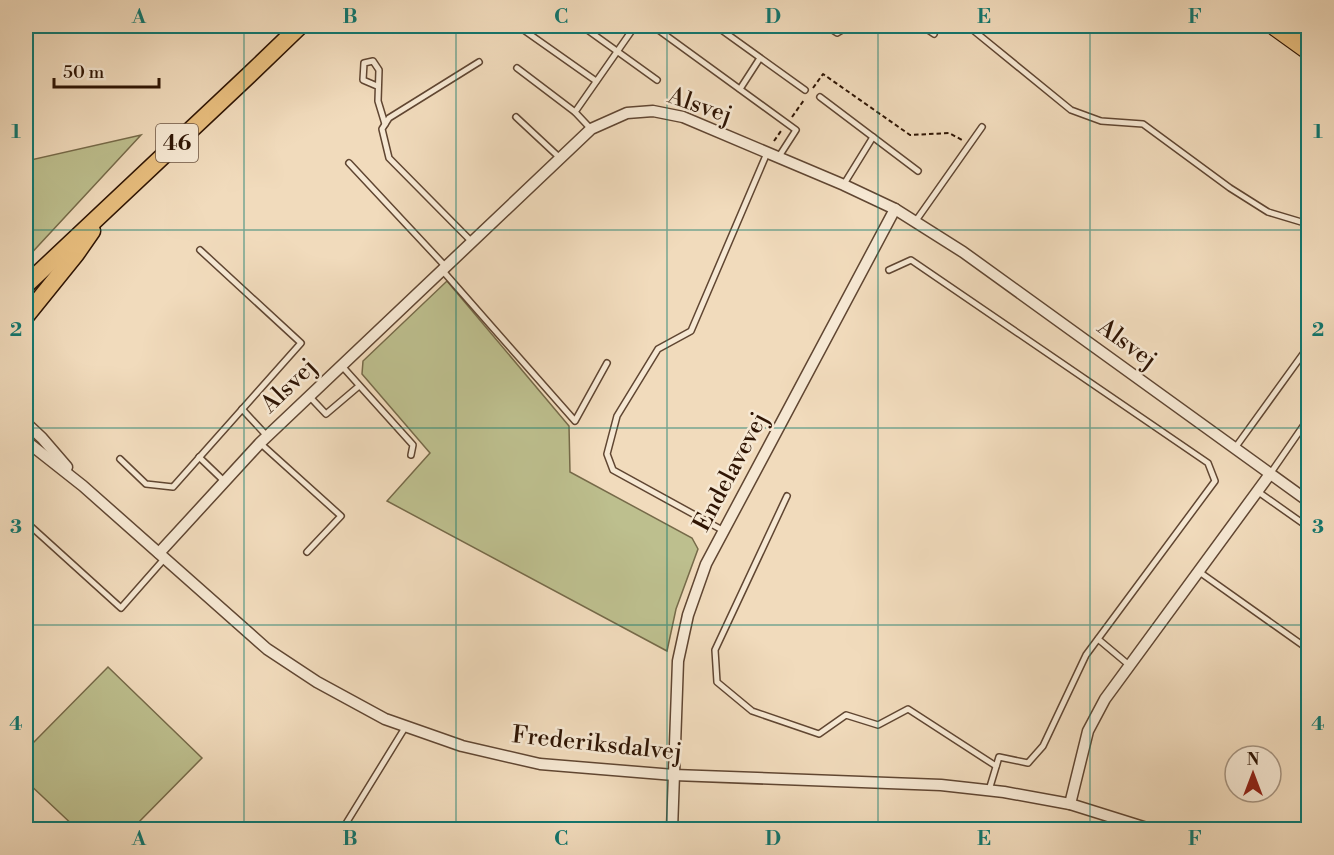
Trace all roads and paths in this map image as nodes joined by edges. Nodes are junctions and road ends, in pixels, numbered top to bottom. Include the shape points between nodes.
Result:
1 (300, 26) edge
2 (314, 26) edge
3 (518, 26) edge
4 (582, 26) edge
5 (635, 26) edge
6 (653, 26) edge
7 (716, 26) edge
8 (826, 26) edge
9 (849, 26) edge
10 (922, 26) edge
11 (968, 26) edge
12 (1276, 26) edge
13 (934, 34) dead end
14 (1308, 49) edge
15 (617, 51) junction
16 (760, 58) junction
17 (479, 62) dead end
18 (517, 68) dead end
19 (249, 76) junction
20 (657, 80) dead end
21 (596, 81) junction
22 (377, 86) junction
23 (740, 89) junction
24 (805, 90) dead end
25 (820, 98) dead end
26 (575, 112) junction
27 (516, 117) dead end
28 (385, 124) junction
29 (982, 127) dead end
30 (591, 129) junction
31 (873, 137) junction
32 (767, 153) junction
33 (560, 158) junction
34 (778, 158) junction
35 (349, 163) dead end
36 (918, 171) dead end
37 (844, 185) junction
38 (895, 209) junction
39 (106, 210) junction
40 (915, 222) junction
41 (1308, 224) edge
42 (472, 242) junction
43 (200, 250) dead end
44 (59, 252) junction
45 (444, 268) junction
46 (889, 270) dead end
47 (26, 285) edge
48 (26, 294) edge
49 (26, 316) edge
50 (1308, 347) edge
51 (607, 363) dead end
52 (341, 365) junction
53 (359, 386) junction
54 (309, 396) junction
55 (242, 410) junction
56 (1308, 419) edge
57 (26, 423) edge
58 (263, 439) junction
59 (26, 441) edge
60 (1235, 448) junction
61 (411, 455) dead end
62 (199, 457) junction
63 (120, 459) dead end
64 (1270, 474) junction
65 (224, 482) junction
66 (83, 486) junction
67 (1257, 491) junction
68 (787, 496) dead end
69 (1308, 501) edge
70 (26, 522) edge
71 (1308, 528) edge
72 (724, 531) junction
73 (307, 552) dead end
74 (162, 555) junction
75 (1198, 571) junction
76 (1098, 639) junction
77 (1308, 649) edge
78 (1129, 666) junction
79 (406, 726) junction
80 (996, 766) junction
81 (675, 775) junction
82 (989, 790) junction
83 (1070, 804) junction
84 (342, 830) edge
85 (672, 830) edge
86 (1153, 830) edge

1 - 19 main road, 46
2 - 19 main road, 46
3 - 21 lane
4 - 15 lane
5 - 15 lane
6 - 23 lane
7 - 16 lane
8 - 9 lane via 837,33
10 - 13 lane
11 - 41 lane via 1071,110 1101,121 1143,124 1268,212
12 - 14 highway
15 - 20 lane
15 - 21 lane
16 - 23 lane
16 - 24 lane
17 - 28 lane
18 - 26 lane
19 - 39 main road, 46
21 - 26 lane
22 - 22 lane via 379,70 373,61 364,63 363,80
22 - 28 lane
23 - 34 lane via 796,130
25 - 31 lane
26 - 30 lane
27 - 33 lane
28 - 42 lane via 382,129 389,158
29 - 40 lane
30 - 32 street, Alsvej via 627,113 652,111 682,117
30 - 33 street, Alsvej
31 - 36 lane
31 - 37 lane
32 - 34 street, Alsvej
32 - 72 lane via 691,331 658,349 617,416 607,454 613,470
33 - 42 street, Alsvej
34 - 37 street, Alsvej
35 - 45 lane
37 - 38 street, Alsvej
38 - 40 street, Alsvej
38 - 72 street, Endelavevej
39 - 44 main road, 46
39 - 49 main road, 46
40 - 60 street, Alsvej via 963,252
42 - 45 street, Alsvej
43 - 55 lane via 301,343
44 - 47 main road, 46
44 - 48 main road
45 - 51 lane via 575,421
45 - 52 street, Alsvej
46 - 76 lane via 911,260 1208,463 1215,481
50 - 60 lane
52 - 53 lane
52 - 54 street, Alsvej
53 - 54 lane via 326,414
53 - 61 lane via 413,446
54 - 58 street, Alsvej
55 - 58 lane
55 - 62 lane
56 - 64 lane
57 - 66 street, Frederiksdalvej
58 - 65 street, Alsvej
58 - 73 lane via 340,516
59 - 66 street, Frederiksdalvej
60 - 64 street, Alsvej
62 - 63 lane via 173,487 146,484
62 - 65 lane
64 - 67 street
64 - 69 street, Alsvej
65 - 74 street, Alsvej
66 - 74 street, Frederiksdalvej
67 - 71 lane
67 - 75 street
68 - 80 lane via 715,650 717,682 752,711 819,734 846,715 878,725 908,710
70 - 74 lane via 121,608
72 - 81 street, Endelavevej via 706,564 688,615 678,661
74 - 79 street, Frederiksdalvej via 267,649 317,682 385,719
75 - 77 lane
75 - 78 street
76 - 78 lane
76 - 80 lane via 1086,655 1043,746 1028,763 999,756
78 - 83 street via 1088,731
79 - 81 street, Frederiksdalvej via 462,746 540,764
79 - 84 lane
80 - 82 lane
81 - 82 street, Frederiksdalvej
81 - 85 street, Endelavevej
82 - 83 street, Frederiksdalvej
83 - 86 street, Frederiksdalvej

